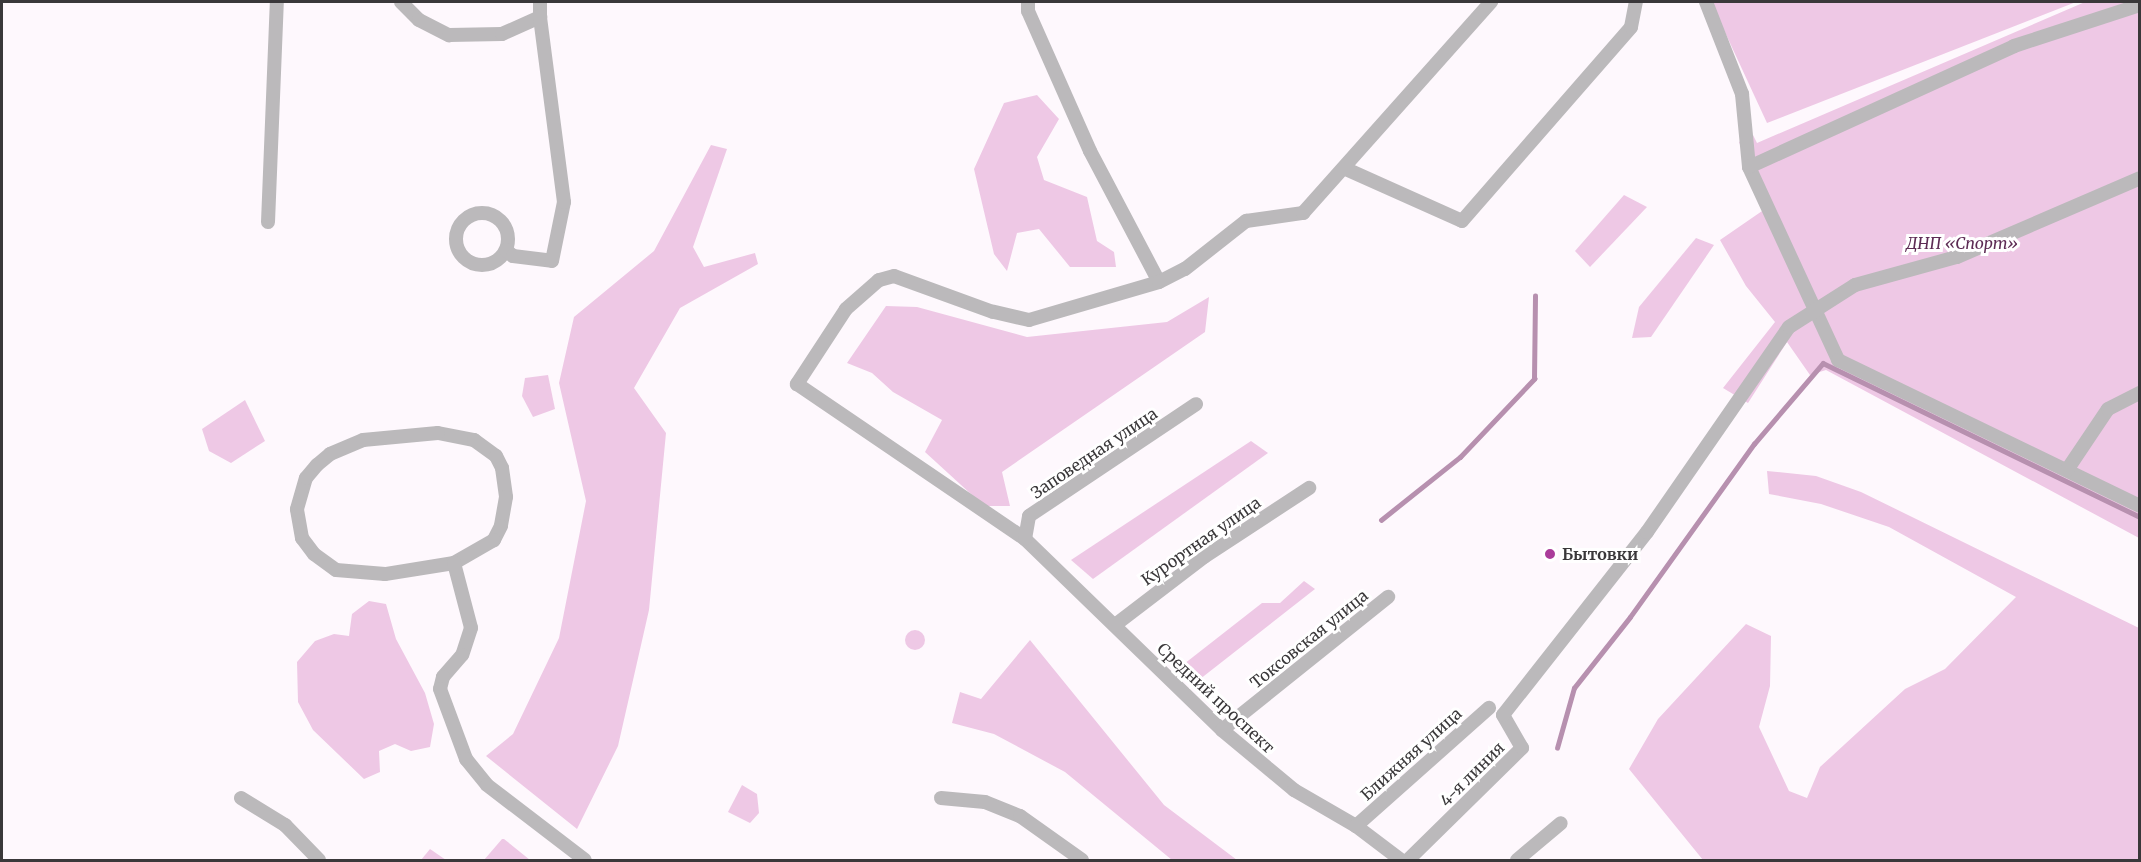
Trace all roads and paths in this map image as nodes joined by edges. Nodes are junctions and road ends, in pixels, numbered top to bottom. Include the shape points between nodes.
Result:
1 (277, 2) edge
2 (401, 2) edge
3 (540, 2) edge
4 (1028, 2) edge
5 (1491, 2) edge
6 (1636, 2) edge
7 (1706, 2) edge
8 (2139, 5) edge
9 (540, 16) junction
10 (1749, 167) junction
11 (1346, 169) junction
12 (2139, 178) edge
13 (268, 222) dead end
14 (506, 250) dead end
15 (1159, 282) junction
16 (1817, 309) junction
17 (2139, 393) edge
18 (1196, 404) dead end
19 (2067, 470) junction
20 (1309, 488) dead end
21 (2139, 506) edge
22 (1025, 539) junction
23 (454, 563) junction
24 (1388, 597) dead end
25 (1115, 625) junction
26 (1490, 708) dead end
27 (1222, 730) junction
28 (241, 798) dead end
29 (941, 798) dead end
30 (1561, 823) dead end
31 (1356, 826) junction
32 (319, 861) edge
33 (585, 861) edge
34 (1082, 861) edge
35 (1401, 861) edge
36 (1408, 861) edge
37 (1517, 861) edge

1 - 13 street
2 - 9 street via 419,20 449,35 502,34
3 - 9 street
4 - 15 street via 1028,10 1090,151
5 - 11 street
6 - 11 street via 1631,27 1462,221
7 - 10 street via 1742,94
8 - 10 street via 2014,46
9 - 14 street via 564,202 552,261 513,256
10 - 16 street
11 - 15 street via 1303,213 1246,221 1185,269
12 - 16 street via 1957,257 1855,285
15 - 22 street, Средний проспект via 1029,320 993,312 894,276 879,280 846,309 797,384
16 - 19 street via 1839,360
16 - 36 street, 4-я линия via 1789,327 1647,532 1536,668 1503,715 1522,748
17 - 19 street via 2108,408
18 - 22 street, Заповедная улица via 1029,516
19 - 21 street
20 - 25 street, Курортная улица via 1204,557
22 - 25 street, Средний проспект
23 - 23 street via 482,550 501,526 506,483 500,462 487,447 474,440 438,433 384,436 330,454 306,478 300,493 298,524 302,538 324,563 336,570 369,574
23 - 33 street via 471,628 462,655 443,677 440,689 466,759 487,785
24 - 27 street, Токсовская улица
25 - 27 street, Средний проспект
26 - 31 street, Ближняя улица
27 - 31 street, Средний проспект via 1294,790
28 - 32 street via 285,825
29 - 34 street via 985,802 1020,816
30 - 37 street
31 - 35 street, Средний проспект

